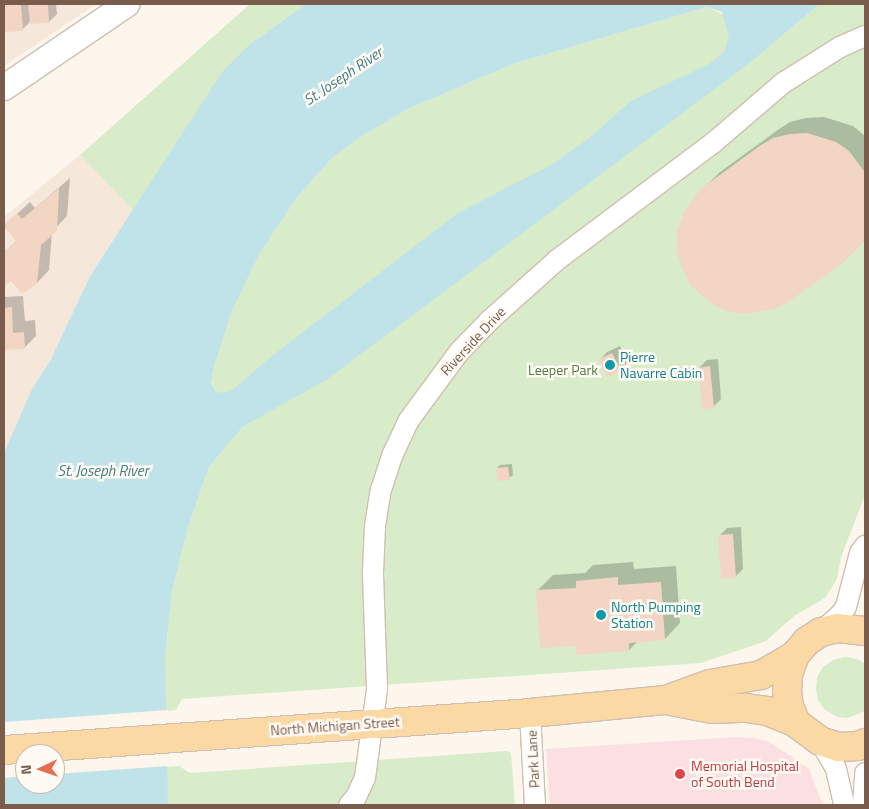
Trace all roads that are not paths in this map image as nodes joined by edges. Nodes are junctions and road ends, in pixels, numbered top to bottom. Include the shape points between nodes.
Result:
1 (126, 4) edge
2 (865, 36) edge
3 (4, 87) edge
4 (865, 546) edge
5 (821, 632) junction
6 (865, 632) edge
7 (794, 655) junction
8 (666, 700) junction
9 (530, 713) junction
10 (796, 723) junction
11 (373, 724) junction
12 (820, 741) junction
13 (865, 743) edge
14 (4, 750) edge
15 (865, 773) edge
16 (349, 805) edge
17 (535, 805) edge
18 (844, 805) edge
19 (863, 805) edge

1 - 3 street
2 - 11 street, Riverside Drive via 840,47 783,83 713,143 557,260 490,320 437,380 409,420 381,490 375,526 376,689
4 - 5 street via 860,553 846,607
5 - 6 main road via 838,628
5 - 7 main road, North Michigan Street
7 - 8 main road, North Michigan Street via 761,675 710,684
7 - 10 main road via 786,692
8 - 9 main road, North Michigan Street
8 - 10 main road, North Michigan Street via 712,709 766,711
9 - 11 main road, North Michigan Street
9 - 17 street, Park Lane
10 - 12 main road, North Michigan Street
11 - 14 main road, North Michigan Street
11 - 16 street, Riverside Drive via 365,778
12 - 13 main road via 839,747
12 - 18 street via 836,769
15 - 19 street

